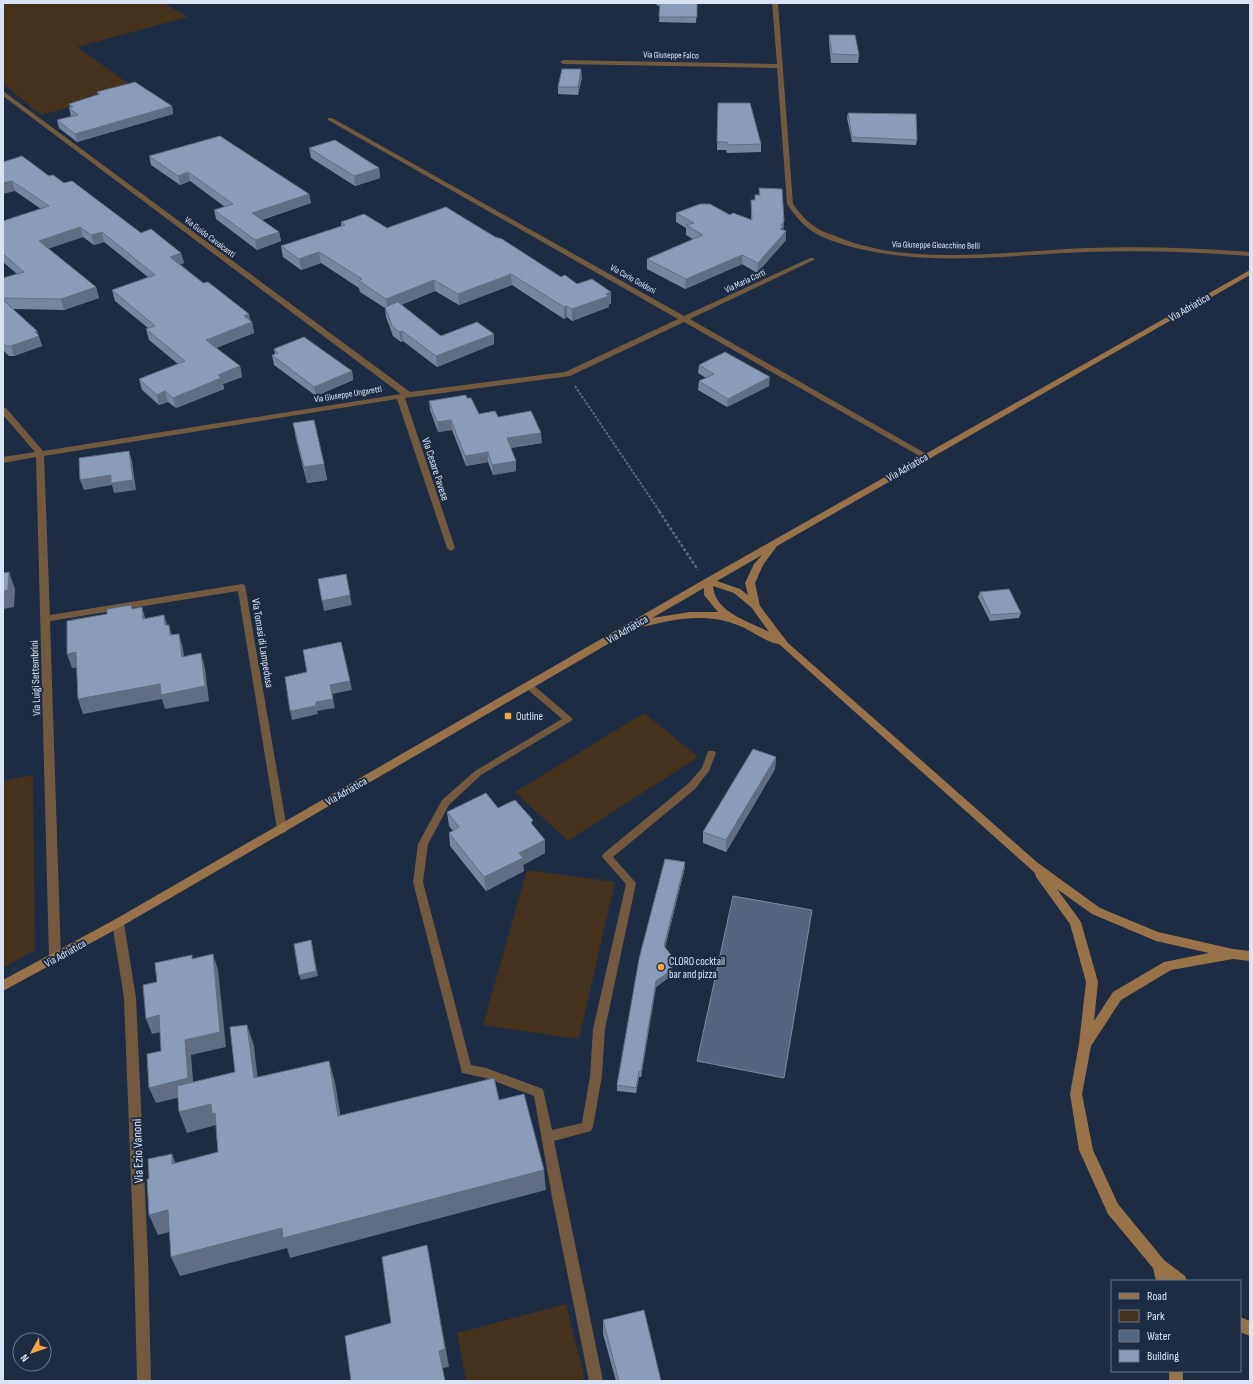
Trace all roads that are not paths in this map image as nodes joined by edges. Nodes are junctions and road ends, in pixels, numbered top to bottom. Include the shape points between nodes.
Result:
1 (775, 3) edge
2 (562, 62) dead end
3 (779, 66) junction
4 (3, 93) edge
5 (330, 119) dead end
6 (1250, 254) edge
7 (812, 259) dead end
8 (1250, 272) edge
9 (685, 319) junction
10 (404, 395) junction
11 (3, 410) edge
12 (40, 453) junction
13 (926, 456) junction
14 (3, 460) edge
15 (776, 542) junction
16 (451, 548) dead end
17 (708, 582) junction
18 (755, 606) junction
19 (45, 619) junction
20 (736, 621) junction
21 (632, 626) junction
22 (785, 645) junction
23 (529, 686) junction
24 (711, 753) dead end
25 (282, 829) junction
26 (1034, 866) junction
27 (118, 923) junction
28 (1233, 954) junction
29 (1250, 956) edge
30 (55, 958) junction
31 (3, 986) edge
32 (1085, 1044) junction
33 (547, 1137) junction
34 (1159, 1265) junction
35 (1163, 1280) edge
36 (1179, 1280) edge
37 (1241, 1324) edge
38 (1250, 1329) edge
39 (144, 1381) edge
40 (596, 1381) edge

1 - 3 street, Via Giuseppe Gioacchino Belli
2 - 3 street, Via Giuseppe Falco
3 - 6 street, Via Giuseppe Gioacchino Belli via 790,204 815,230 838,240 887,253 915,255 997,255 1127,249
4 - 10 street, Via Guido Cavalcanti
5 - 9 street, Via Carlo Goldoni
7 - 9 street, Via Maria Corti
8 - 13 street, Via Adriatica
9 - 10 street, Via Giuseppe Ungaretti via 567,374
9 - 13 street, Via Carlo Goldoni
10 - 12 street, Via Giuseppe Ungaretti
10 - 16 street, Via Cesare Pavese
11 - 12 street
12 - 14 street, Via Giuseppe Ungaretti
12 - 19 street, Via Luigi Settembrini
13 - 15 street, Via Adriatica
15 - 17 street, Via Adriatica
15 - 18 street via 759,564 750,583
17 - 18 street via 737,591
17 - 20 street via 708,595 720,609
17 - 21 street, Via Adriatica
18 - 22 street
19 - 25 street, Via Tomasi di Lampedusa via 242,587
19 - 30 street, Via Luigi Settembrini
20 - 21 street via 708,614 680,616
20 - 22 street via 757,629
21 - 23 street, Via Adriatica
22 - 26 street
23 - 25 street, Via Adriatica
23 - 33 lane via 568,720 478,773 445,803 423,844 418,882 466,1069 486,1073 539,1093
24 - 33 lane via 706,769 692,786 607,857 631,883 599,1029 596,1076 587,1127
25 - 27 street, Via Adriatica
26 - 28 street via 1096,911 1156,936
26 - 32 street via 1075,922 1092,982
27 - 30 street, Via Adriatica
27 - 39 street, Via Ezio Vanoni via 130,998
28 - 29 street
28 - 32 street via 1168,965 1117,996
30 - 31 street, Via Adriatica
32 - 34 street via 1076,1094 1086,1150 1113,1209
33 - 40 lane
34 - 35 street
34 - 36 street
37 - 38 street

